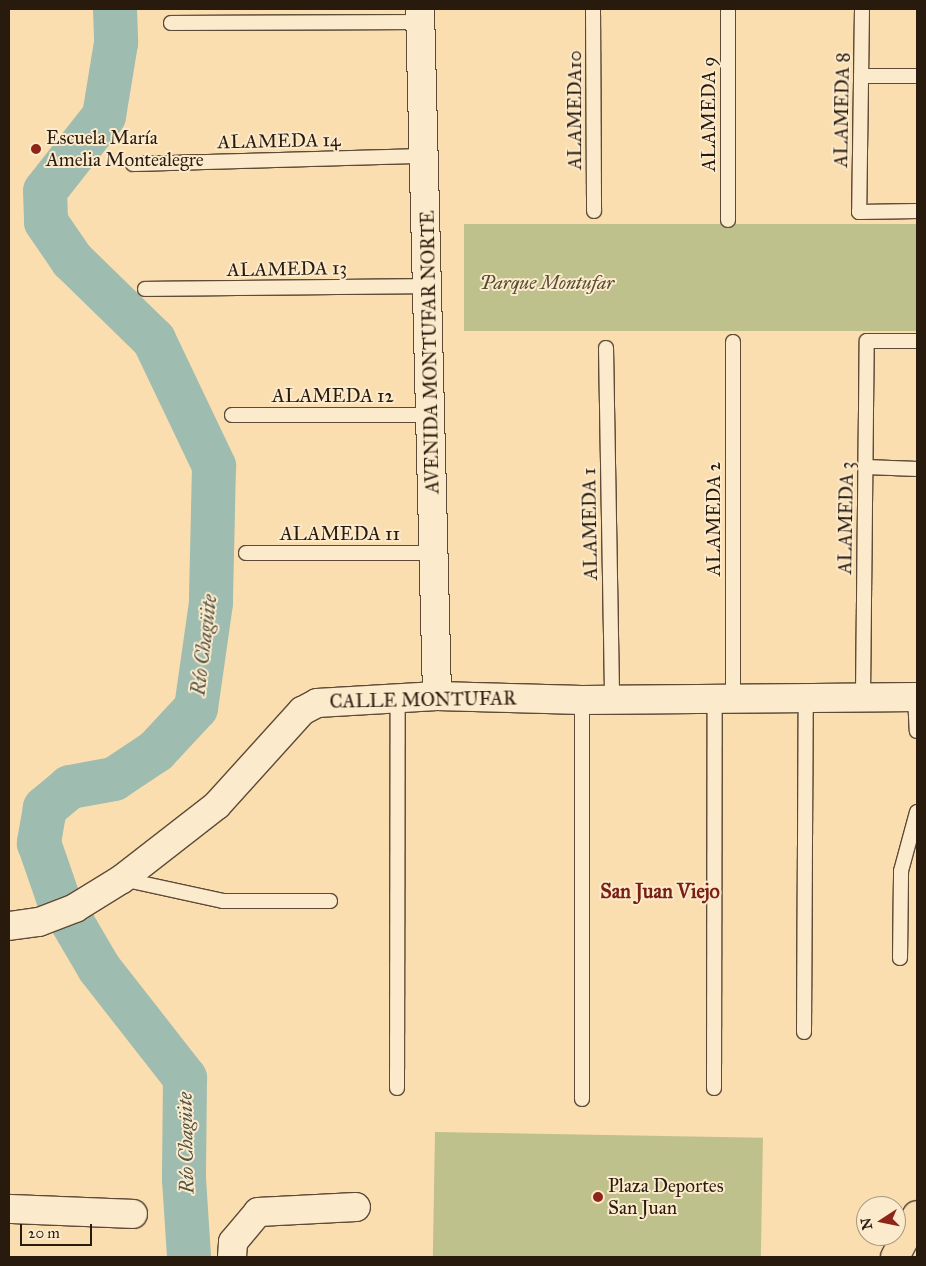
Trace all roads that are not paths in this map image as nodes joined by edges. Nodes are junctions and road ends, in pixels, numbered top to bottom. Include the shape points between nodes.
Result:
1 (593, 9) edge
2 (728, 9) edge
3 (862, 9) edge
4 (419, 16) edge
5 (171, 23) dead end
6 (861, 76) junction
7 (917, 76) edge
8 (426, 156) junction
9 (133, 164) dead end
10 (594, 210) dead end
11 (917, 211) edge
12 (728, 220) dead end
13 (429, 286) junction
14 (145, 289) dead end
15 (917, 341) edge
16 (732, 342) dead end
17 (606, 348) dead end
18 (232, 415) dead end
19 (433, 416) junction
20 (866, 467) junction
21 (917, 469) edge
22 (246, 553) dead end
23 (434, 553) junction
24 (806, 695) junction
25 (437, 696) junction
26 (724, 696) junction
27 (863, 696) junction
28 (916, 697) edge
29 (398, 700) junction
30 (582, 700) junction
31 (612, 700) junction
32 (917, 732) edge
33 (917, 812) edge
34 (122, 879) junction
35 (330, 901) dead end
36 (9, 926) edge
37 (900, 958) dead end
38 (804, 1032) dead end
39 (397, 1088) dead end
40 (714, 1088) dead end
41 (582, 1099) dead end
42 (356, 1207) dead end
43 (9, 1209) edge
44 (133, 1214) dead end
45 (917, 1215) edge
46 (232, 1257) edge
47 (894, 1257) edge

1 - 10 lane, ALAMEDA10
2 - 12 lane, ALAMEDA 9
3 - 6 lane, ALAMEDA 8
4 - 5 lane
4 - 8 street, AVENIDA MONTUFAR NORTE
6 - 7 lane
6 - 11 lane, ALAMEDA 8 via 858,212
8 - 9 lane, ALAMEDA 14
8 - 13 street, AVENIDA MONTUFAR NORTE
13 - 14 lane, ALAMEDA 13
13 - 19 street, AVENIDA MONTUFAR NORTE
15 - 20 lane, ALAMEDA 3 via 867,341
16 - 26 lane, ALAMEDA 2
17 - 31 lane, ALAMEDA 1
18 - 19 lane, ALAMEDA 12
19 - 23 street, AVENIDA MONTUFAR NORTE
20 - 21 lane
20 - 27 lane, ALAMEDA 3
22 - 23 lane, ALAMEDA 11
23 - 25 street, AVENIDA MONTUFAR NORTE
24 - 26 street, CALLE MONTUFAR
24 - 27 street, CALLE MONTUFAR
24 - 38 lane
25 - 29 street, CALLE MONTUFAR
25 - 30 street, CALLE MONTUFAR
26 - 31 street, CALLE MONTUFAR
26 - 40 lane, ALAMEDA 2
27 - 28 street, CALLE MONTUFAR
28 - 32 lane
29 - 34 street, CALLE MONTUFAR via 331,700 302,712 217,805
29 - 39 lane
30 - 31 street, CALLE MONTUFAR
30 - 41 lane
33 - 37 lane via 901,871
34 - 35 lane via 223,901
34 - 36 street, CALLE MONTUFAR via 75,908 39,922
42 - 46 street via 258,1212 233,1242
43 - 44 street
45 - 47 highway

